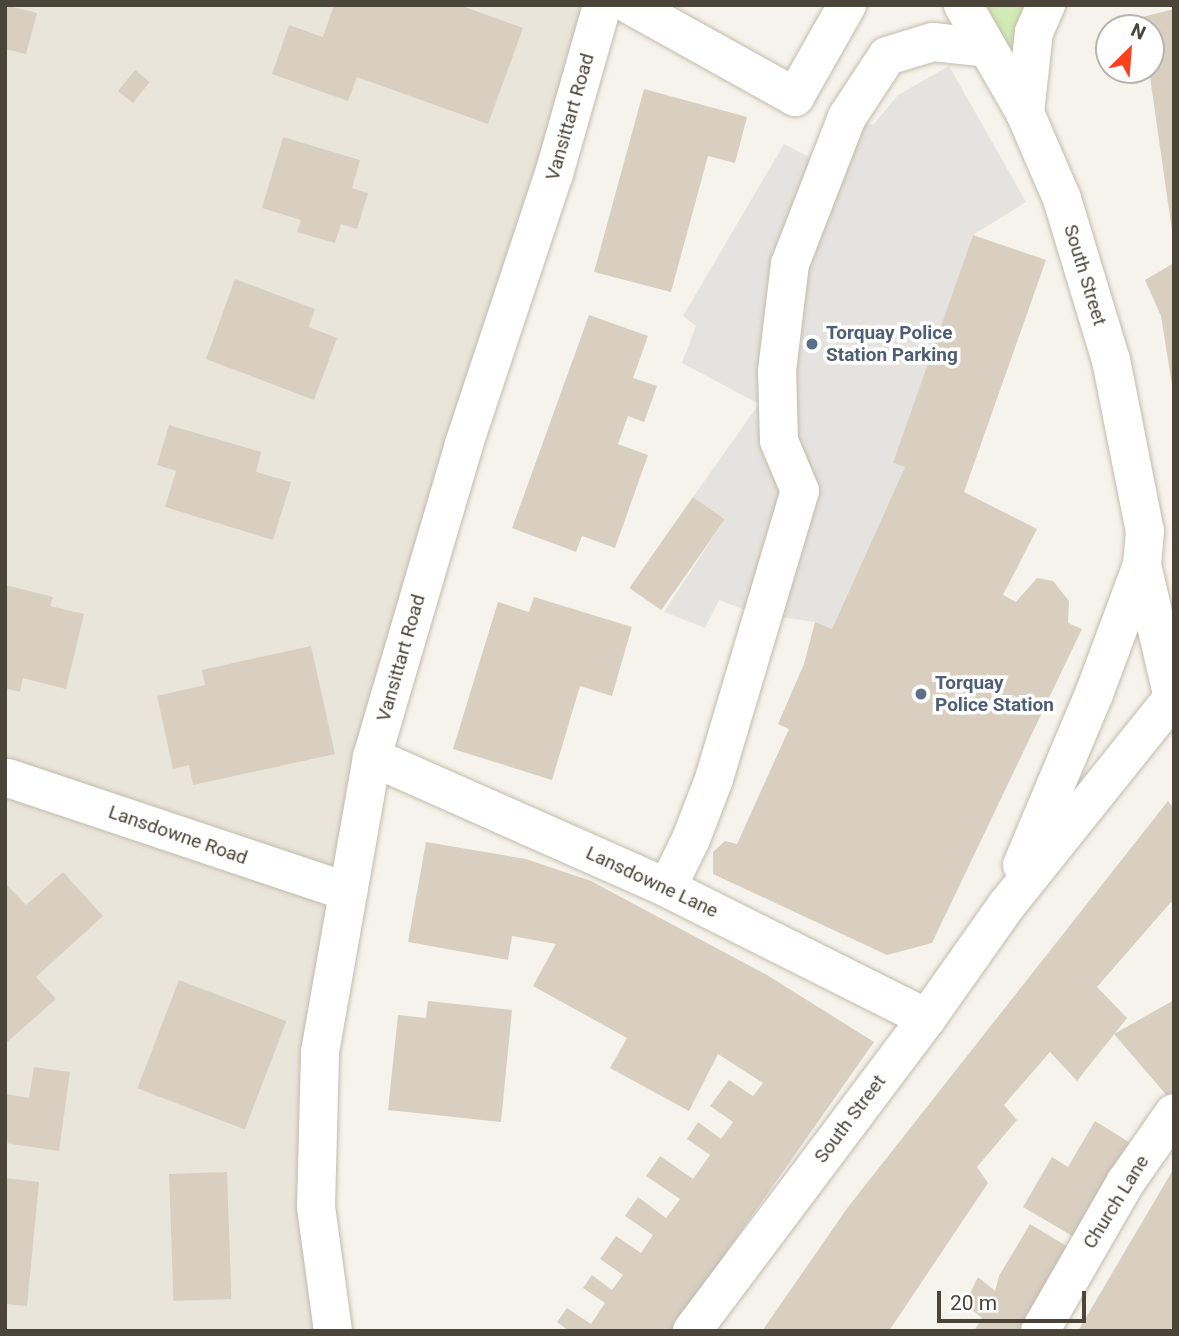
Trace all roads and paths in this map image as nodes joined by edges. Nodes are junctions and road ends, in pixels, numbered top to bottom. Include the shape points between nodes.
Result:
1 (602, 5) edge
2 (631, 5) edge
3 (847, 5) edge
4 (963, 5) edge
5 (1046, 5) edge
6 (988, 48) junction
7 (1025, 113) junction
8 (1153, 549) edge
9 (1173, 699) edge
10 (372, 757) junction
11 (8, 778) dead end
12 (657, 883) junction
13 (348, 892) junction
14 (1006, 906) junction
15 (927, 1018) junction
16 (1174, 1113) edge
17 (333, 1331) edge
18 (692, 1331) edge
19 (1040, 1331) edge

1 - 10 street, Vansittart Road via 554,174 464,444
2 - 3 street via 795,97
4 - 6 street, South Street
5 - 7 street via 1034,32
6 - 7 street, South Street
6 - 12 street via 933,41 887,55 847,117 790,264 777,371 779,441 800,491 714,779 691,839
7 - 8 street, South Street via 1062,199 1111,360
8 - 9 street, South Street
8 - 14 street, South Street
9 - 14 street, South Street
10 - 12 street, Lansdowne Lane
10 - 13 street, Vansittart Road
11 - 13 street, Lansdowne Road
12 - 15 street, Lansdowne Lane
13 - 17 street, Vansittart Road via 320,1052 316,1207
14 - 15 street, South Street
15 - 18 street, South Street
16 - 19 street, Church Lane via 1125,1184

